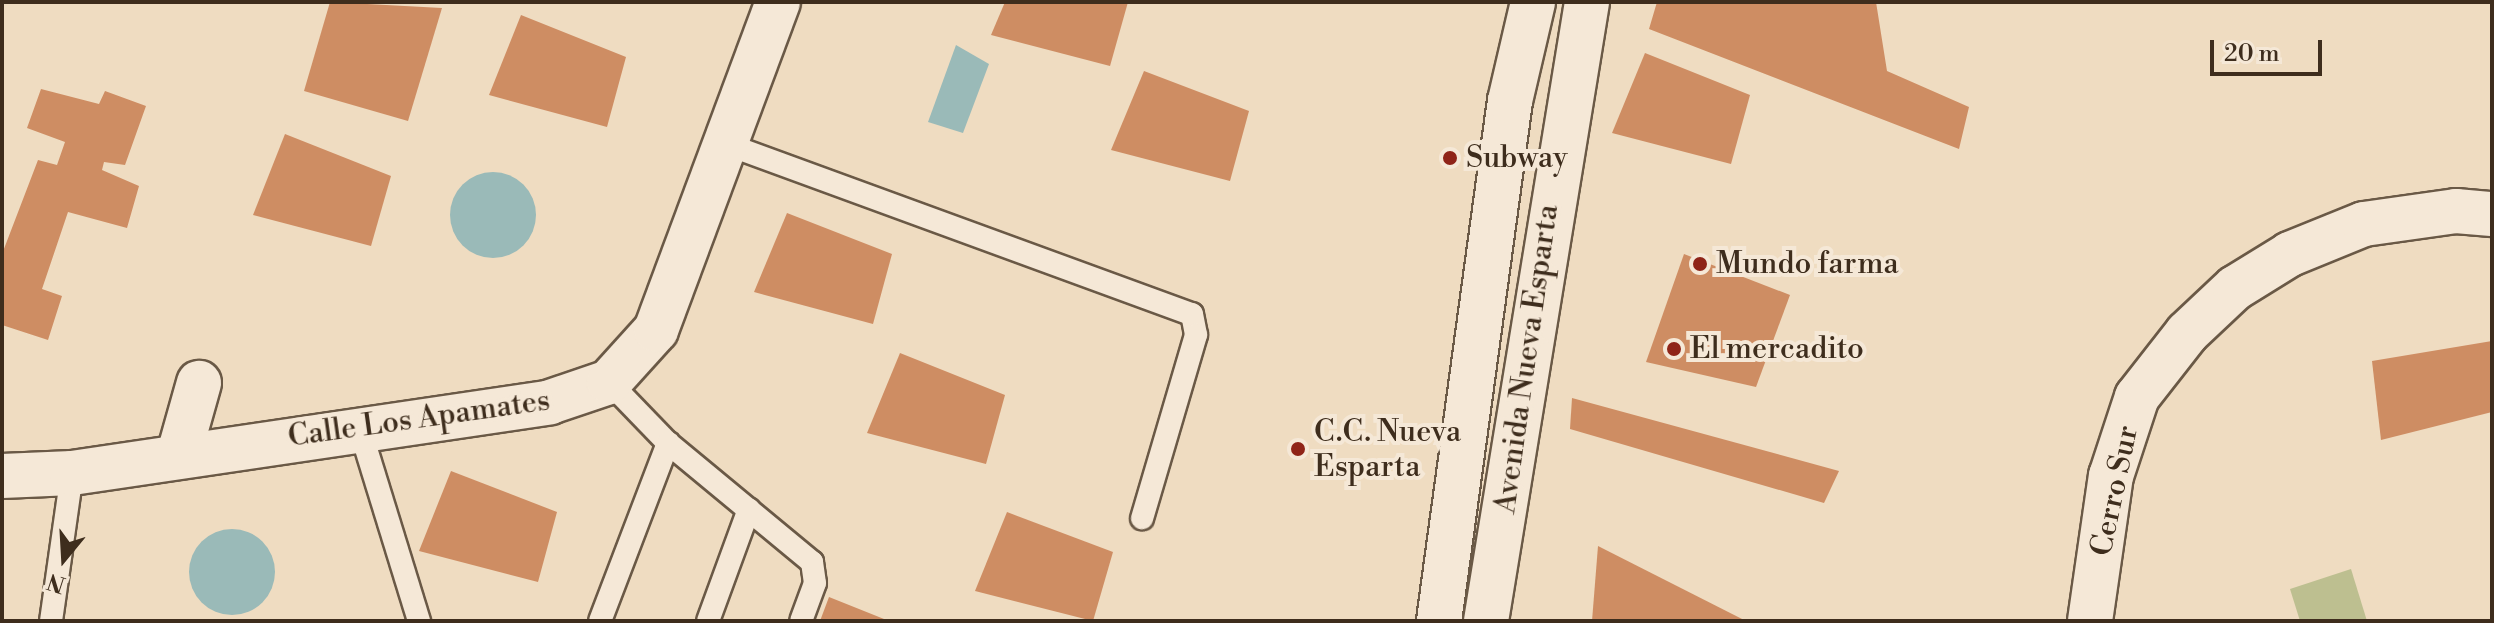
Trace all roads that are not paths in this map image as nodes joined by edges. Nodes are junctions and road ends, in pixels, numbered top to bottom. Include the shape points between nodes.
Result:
1 (778, 2) edge
2 (1533, 2) edge
3 (1587, 2) edge
4 (729, 145) junction
5 (2492, 214) edge
6 (609, 382) junction
7 (199, 383) dead end
8 (360, 429) junction
9 (668, 443) junction
10 (179, 454) junction
11 (72, 473) junction
12 (2, 476) edge
13 (749, 509) junction
14 (1142, 518) dead end
15 (51, 621) edge
16 (419, 621) edge
17 (600, 621) edge
18 (708, 621) edge
19 (801, 621) edge
20 (1439, 621) edge
21 (1486, 621) edge
22 (2090, 621) edge

1 - 4 street, Calle Los Apamates
2 - 20 street, Avenida Nueva Esparta via 1510,101
3 - 21 street, Avenida Nueva Esparta
4 - 6 street, Calle Los Apamates via 656,330
4 - 14 lane via 1192,314 1196,335
5 - 22 street, Cerro Sur via 2456,211 2364,224 2290,254 2235,288 2187,333 2137,397 2111,476
6 - 8 street, Calle Los Apamates via 550,402
6 - 9 lane
7 - 10 street
8 - 10 street, Calle Los Apamates
8 - 16 lane
9 - 13 lane
9 - 17 lane
10 - 11 street, Calle Los Apamates
11 - 12 street, Calle Los Apamates
11 - 15 lane
13 - 18 lane
13 - 19 lane via 815,569

